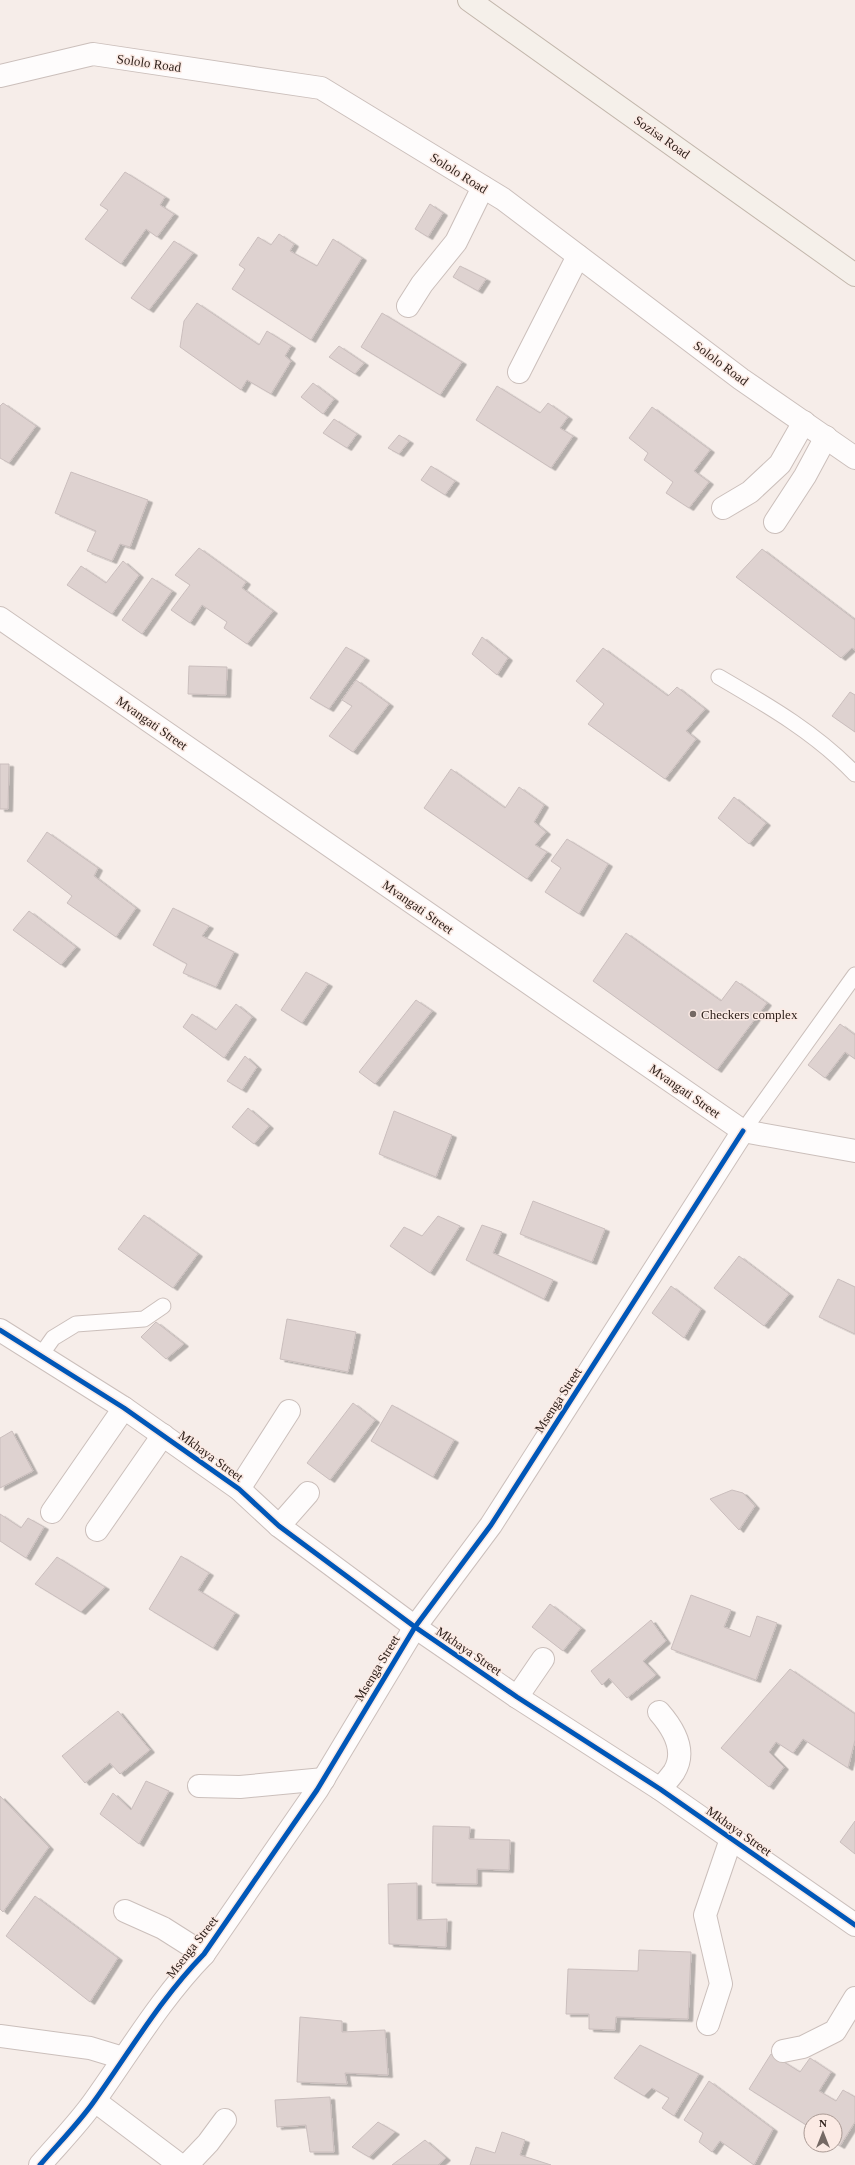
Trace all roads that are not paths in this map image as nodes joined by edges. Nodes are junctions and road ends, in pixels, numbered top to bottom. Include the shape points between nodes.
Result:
1 (469, 0) edge
2 (0, 76) edge
3 (483, 187) junction
4 (578, 256) junction
5 (855, 275) edge
6 (408, 306) dead end
7 (519, 372) dead end
8 (804, 422) junction
9 (826, 437) junction
10 (855, 458) edge
11 (722, 508) dead end
12 (775, 522) dead end
13 (0, 618) edge
14 (719, 677) dead end
15 (855, 774) edge
16 (855, 975) edge
17 (743, 1130) junction
18 (855, 1151) edge
19 (163, 1306) dead end
20 (0, 1330) edge
21 (41, 1355) junction
22 (124, 1408) junction
23 (289, 1411) dead end
24 (163, 1435) junction
25 (239, 1489) junction
26 (308, 1493) dead end
27 (52, 1512) dead end
28 (279, 1526) junction
29 (97, 1530) dead end
30 (415, 1627) junction
31 (543, 1660) dead end
32 (517, 1697) junction
33 (659, 1712) dead end
34 (324, 1779) junction
35 (199, 1786) dead end
36 (660, 1789) junction
37 (731, 1839) junction
38 (126, 1911) dead end
39 (855, 1926) edge
40 (204, 1954) junction
41 (855, 1998) edge
42 (708, 2024) dead end
43 (0, 2036) edge
44 (784, 2051) dead end
45 (123, 2058) junction
46 (94, 2101) junction
47 (225, 2120) dead end
48 (40, 2165) edge
49 (180, 2165) edge
50 (187, 2165) edge

1 - 5 main road, Sozisa Road
2 - 3 street, Sololo Road via 93,54 321,88
3 - 4 street, Sololo Road via 503,199
3 - 6 street via 456,242
4 - 7 street
4 - 8 street, Sololo Road via 741,379
8 - 9 street, Sololo Road
8 - 11 street via 780,464 750,492
9 - 10 street, Sololo Road
9 - 12 street via 805,476
13 - 17 street, Mvangati Street
14 - 15 lane via 790,719 834,753
16 - 17 lane
17 - 18 street, Mvangati Street
17 - 30 street, Msenga Street via 491,1525
19 - 21 lane via 144,1319 76,1324 53,1338
20 - 21 street, Mkhaya Street
21 - 22 street, Mkhaya Street
22 - 24 street, Mkhaya Street
22 - 27 street
23 - 25 street
24 - 25 street, Mkhaya Street
24 - 29 street
25 - 28 street, Mkhaya Street
26 - 28 street
28 - 30 street, Mkhaya Street
30 - 32 street, Mkhaya Street
30 - 34 street, Msenga Street
31 - 32 street
32 - 36 street, Mkhaya Street
33 - 36 street via 673,1728 679,1750 675,1771
34 - 35 street via 240,1787
34 - 40 street, Msenga Street
36 - 37 street, Mkhaya Street
37 - 39 street, Mkhaya Street
37 - 42 street via 705,1915 721,1984
38 - 40 street via 163,1928
40 - 45 street, Msenga Street via 184,1975
41 - 44 street via 835,2031 803,2047
43 - 45 street via 90,2048
45 - 46 street, Msenga Street
46 - 48 street, Msenga Street
46 - 49 street
47 - 50 street

